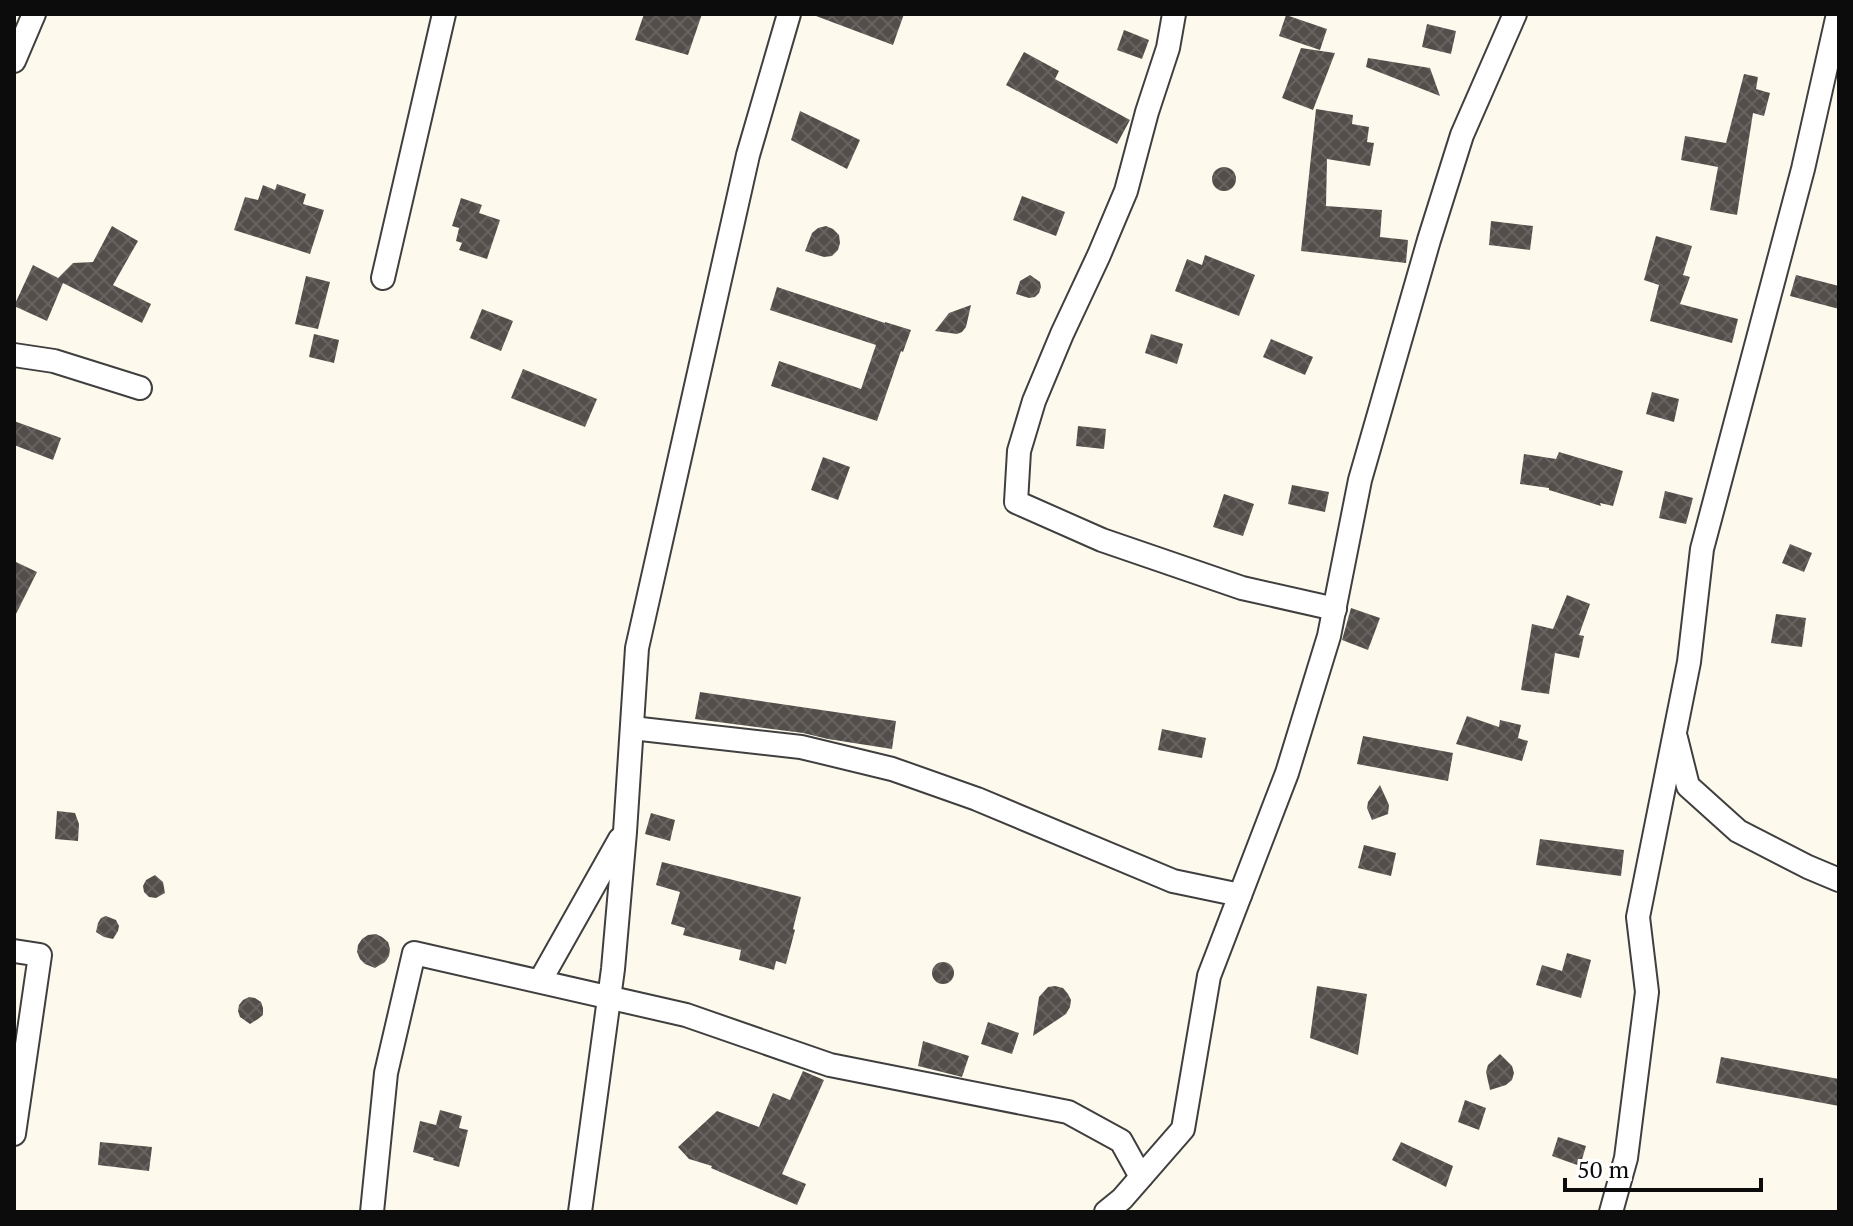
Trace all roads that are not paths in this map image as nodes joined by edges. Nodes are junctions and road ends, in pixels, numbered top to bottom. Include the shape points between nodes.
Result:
1 (34, 14) edge
2 (444, 14) edge
3 (789, 14) edge
4 (1155, 14) edge
5 (1515, 14) edge
6 (1838, 14) edge
7 (1172, 22) edge
8 (14, 61) edge
9 (383, 278) dead end
10 (14, 355) edge
11 (140, 388) dead end
12 (1335, 609) junction
13 (632, 728) junction
14 (1675, 733) junction
15 (625, 832) junction
16 (1839, 880) edge
17 (1240, 895) junction
18 (14, 951) edge
19 (540, 981) junction
20 (610, 997) junction
21 (14, 1134) edge
22 (1141, 1177) junction
23 (372, 1212) edge
24 (580, 1212) edge
25 (1106, 1212) edge
26 (1611, 1212) edge

1 - 8 street
2 - 9 street
3 - 13 street via 748,155 637,648
4 - 7 street
5 - 12 street via 1462,135 1429,240 1360,480
6 - 14 street via 1803,169 1702,549
7 - 12 street via 1126,191 1034,401 1019,451 1016,502 1102,540 1228,583
10 - 11 street via 54,361
12 - 17 street via 1287,773
13 - 15 street
13 - 17 street via 801,747 892,769 1173,881
14 - 16 street via 1688,786 1738,831
14 - 26 street via 1638,917 1647,992 1626,1158
15 - 19 street
15 - 20 street
17 - 22 street via 1209,976 1183,1129
18 - 21 street via 40,955
19 - 20 street
19 - 23 street via 414,953 386,1073
20 - 22 street via 686,1015 830,1065 1068,1112 1121,1141
20 - 24 street
22 - 25 street

